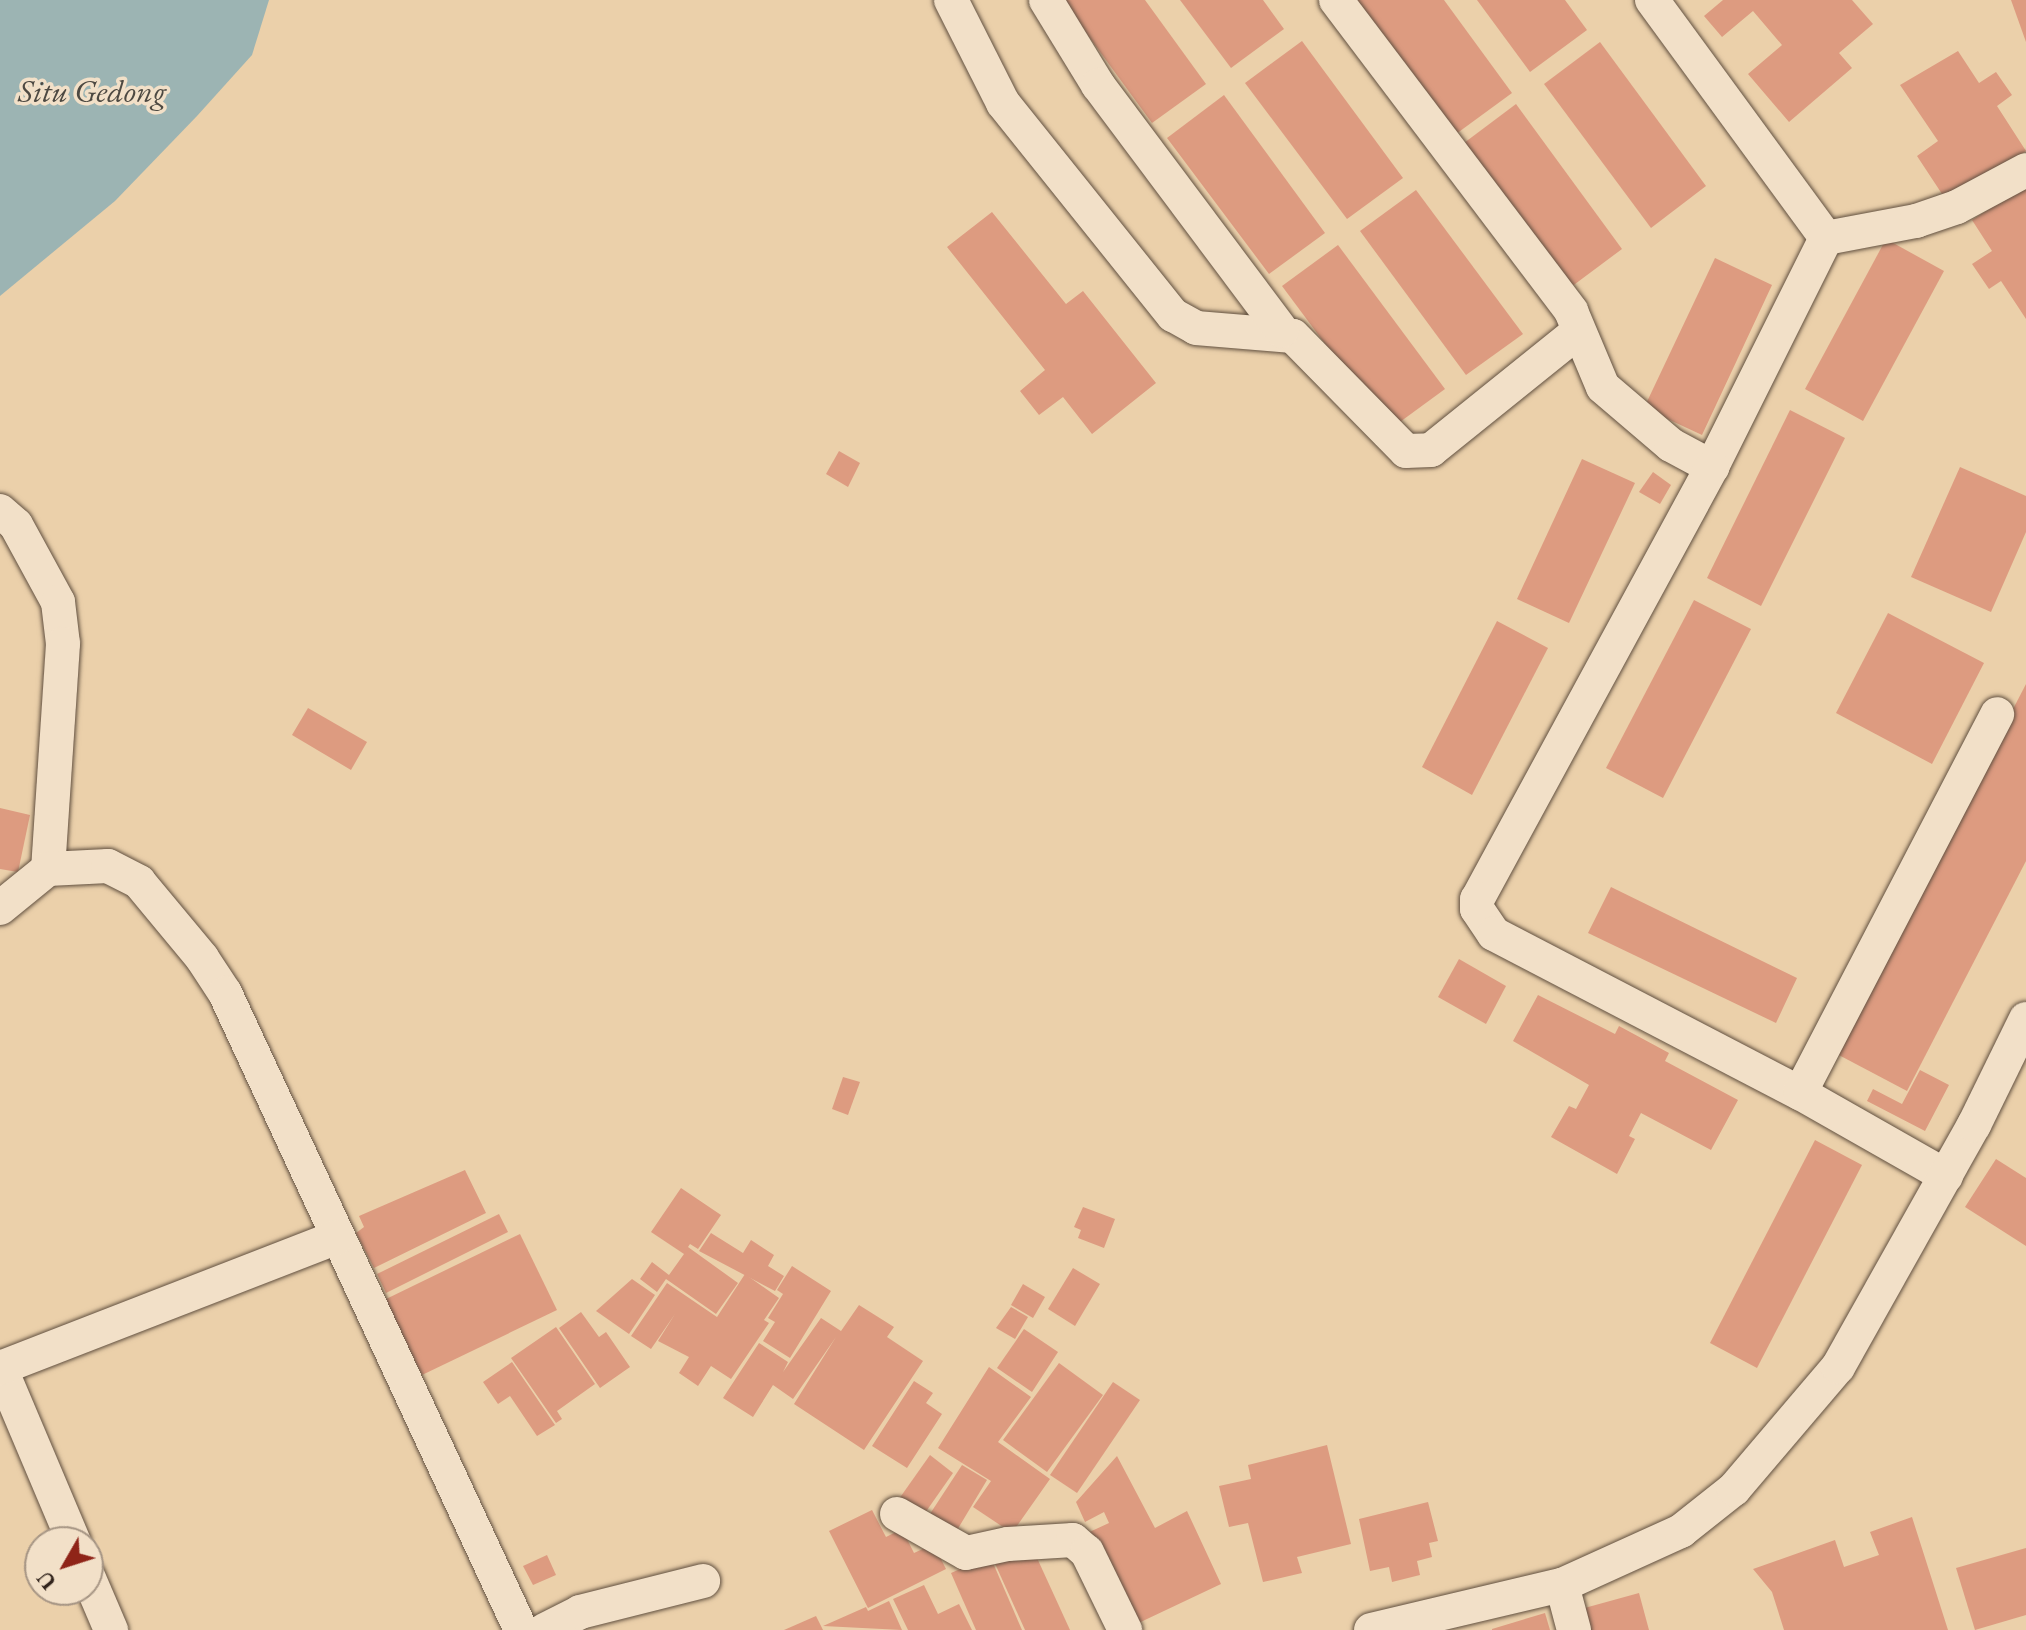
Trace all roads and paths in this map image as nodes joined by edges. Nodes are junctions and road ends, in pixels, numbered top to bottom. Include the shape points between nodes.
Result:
1 (951, 0) edge
2 (1046, 0) edge
3 (1336, 0) edge
4 (1652, 0) edge
5 (2026, 170) edge
6 (1826, 238) junction
7 (1282, 331) junction
8 (1578, 332) junction
9 (1712, 467) junction
10 (0, 511) edge
11 (1997, 714) dead end
12 (48, 869) junction
13 (0, 908) edge
14 (2026, 1019) edge
15 (1800, 1093) junction
16 (1946, 1176) junction
17 (338, 1237) junction
18 (0, 1367) edge
19 (897, 1514) dead end
20 (67, 1526) edge
21 (703, 1581) dead end
22 (1562, 1585) junction
23 (101, 1606) edge
24 (111, 1630) edge
25 (521, 1630) edge
26 (545, 1630) edge
27 (1125, 1630) edge
28 (1371, 1630) edge
29 (1574, 1630) edge

1 - 7 street via 981,66 1011,114 1173,315 1196,328
2 - 7 street via 1098,85
3 - 8 street via 1571,311
4 - 6 street
5 - 6 street via 1930,217
6 - 9 street
7 - 8 street via 1300,342 1400,446 1416,454 1431,450
8 - 9 street via 1603,387 1671,445
9 - 15 street via 1477,899 1477,909 1494,934
10 - 12 street via 16,525 37,561 60,616 63,644
11 - 15 street
12 - 13 street
12 - 17 street via 108,866 125,872 170,918 225,993
14 - 16 street
15 - 16 street
16 - 22 street via 1838,1367 1734,1489 1681,1531
17 - 18 street
17 - 25 street
18 - 20 street
19 - 27 street via 966,1553 1073,1540 1087,1552
21 - 26 street via 580,1612
22 - 28 street
22 - 29 street
23 - 24 street

